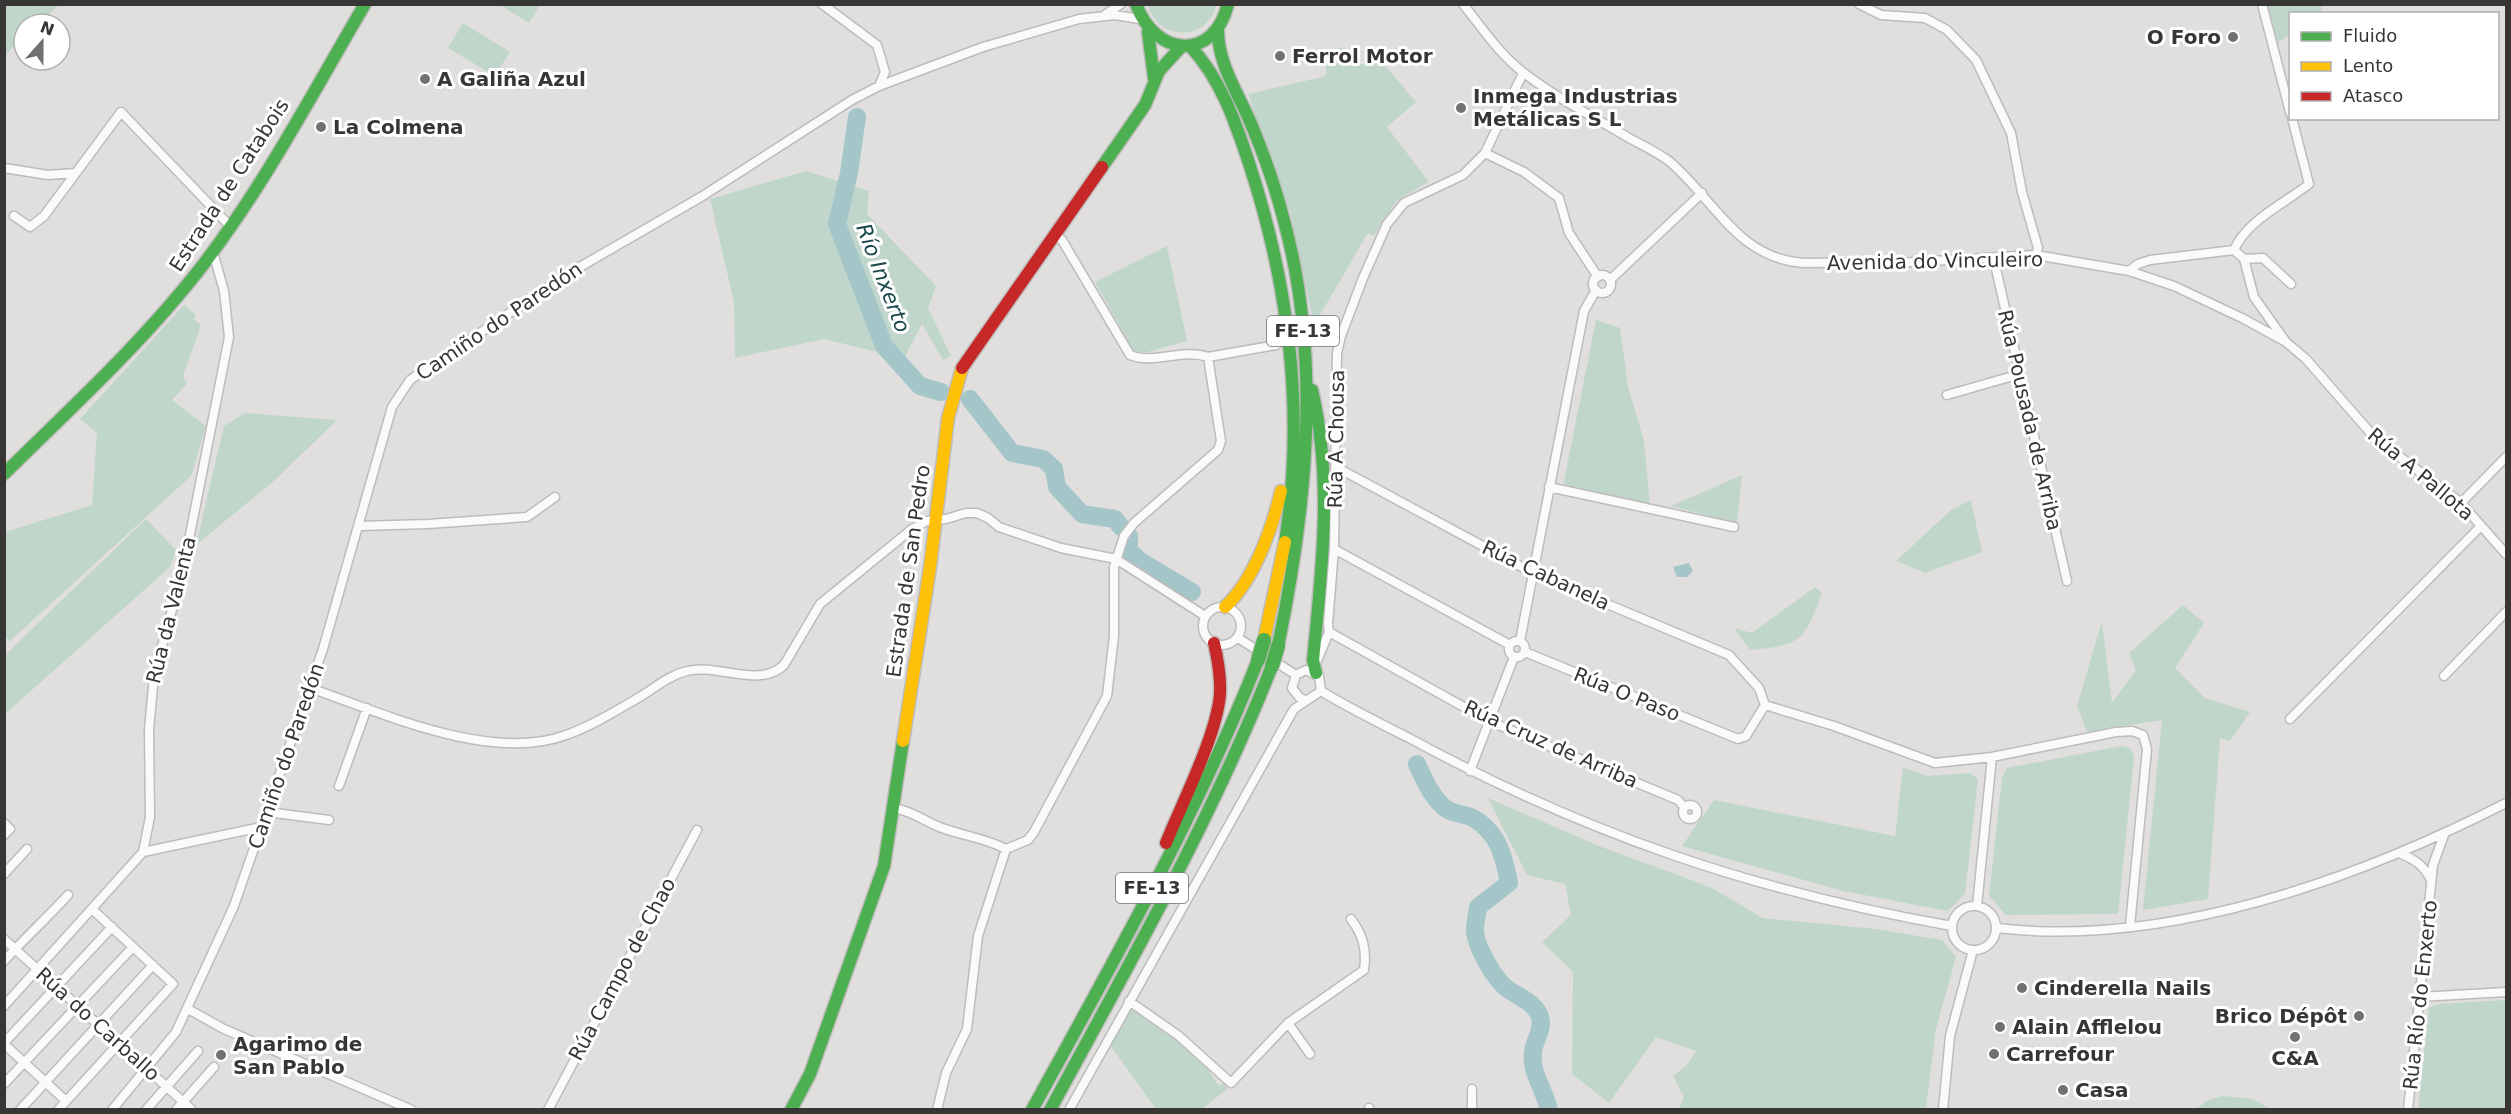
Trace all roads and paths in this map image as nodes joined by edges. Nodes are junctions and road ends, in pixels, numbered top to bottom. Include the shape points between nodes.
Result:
1 (365, 4) edge
2 (822, 4) edge
3 (1121, 4) edge
4 (1136, 4) edge
5 (1463, 4) edge
6 (1859, 4) edge
7 (2262, 4) edge
8 (1229, 8) edge
9 (1101, 16) junction
10 (1139, 19) junction
11 (1218, 28) junction
12 (1148, 32) junction
13 (1185, 46) junction
14 (1523, 73) junction
15 (1154, 79) junction
16 (879, 86) junction
17 (2289, 108) edge
18 (2293, 120) edge
19 (1485, 153) junction
20 (4, 168) edge
21 (75, 173) junction
22 (1702, 193) junction
23 (14, 216) dead end
24 (230, 226) junction
25 (1054, 234) junction
26 (2234, 250) junction
27 (213, 252) junction
28 (2036, 255) junction
29 (2244, 259) junction
30 (1994, 260) junction
31 (2129, 272) junction
32 (1598, 277) junction
33 (1610, 280) junction
34 (2291, 284) dead end
35 (1596, 290) junction
36 (2286, 342) junction
37 (1276, 345) dead end
38 (1208, 357) junction
39 (1306, 369) junction
40 (2020, 374) junction
41 (1947, 395) dead end
42 (1293, 415) junction
43 (2506, 457) edge
44 (1336, 467) junction
45 (4, 474) edge
46 (1549, 487) junction
47 (555, 497) dead end
48 (2461, 503) junction
49 (936, 519) junction
50 (359, 525) junction
51 (2481, 526) junction
52 (1734, 527) dead end
53 (1334, 549) junction
54 (2506, 554) edge
55 (1116, 559) junction
56 (1533, 573) junction
57 (2067, 581) dead end
58 (1225, 607) junction
59 (2506, 612) edge
60 (1206, 616) junction
61 (1328, 628) junction
62 (1238, 638) junction
63 (1520, 641) junction
64 (1214, 643) junction
65 (1510, 645) junction
66 (1525, 652) junction
67 (1514, 657) junction
68 (1315, 670) junction
69 (1296, 675) junction
70 (2444, 676) dead end
71 (310, 688) junction
72 (1321, 691) junction
73 (1306, 700) junction
74 (1765, 705) junction
75 (367, 708) junction
76 (2290, 719) dead end
77 (1489, 721) junction
78 (1992, 757) junction
79 (1470, 771) junction
80 (339, 786) dead end
81 (2506, 803) edge
82 (1684, 807) dead end
83 (894, 808) junction
84 (267, 812) junction
85 (329, 820) dead end
86 (261, 827) junction
87 (697, 830) dead end
88 (2444, 835) junction
89 (2425, 843) junction
90 (27, 849) dead end
91 (1006, 849) junction
92 (143, 852) junction
93 (2401, 854) junction
94 (2430, 868) junction
95 (4, 874) edge
96 (68, 895) dead end
97 (1977, 906) junction
98 (93, 910) junction
99 (1136, 917) junction
100 (1350, 919) dead end
101 (1952, 926) junction
102 (2130, 926) junction
103 (112, 927) junction
104 (1996, 928) junction
105 (4, 939) edge
106 (134, 946) junction
107 (15, 948) junction
108 (1973, 950) junction
109 (4, 961) edge
110 (153, 965) junction
111 (38, 969) junction
112 (57, 986) junction
113 (2506, 992) edge
114 (2420, 997) junction
115 (1130, 1001) junction
116 (77, 1005) junction
117 (4, 1006) edge
118 (188, 1010) junction
119 (1288, 1023) junction
120 (98, 1024) junction
121 (4, 1043) edge
122 (119, 1043) junction
123 (198, 1051) dead end
124 (1310, 1054) dead end
125 (24, 1063) junction
126 (214, 1067) dead end
127 (147, 1069) junction
128 (45, 1082) junction
129 (4, 1084) edge
130 (167, 1086) junction
131 (1472, 1089) dead end
132 (66, 1101) junction
133 (183, 1101) junction
134 (116, 1108) edge
135 (191, 1109) edge
136 (2409, 1109) edge
137 (20, 1110) edge
138 (58, 1110) edge
139 (146, 1110) edge
140 (176, 1110) edge
141 (412, 1110) edge
142 (548, 1110) edge
143 (791, 1110) edge
144 (937, 1110) edge
145 (1032, 1110) edge
146 (1050, 1110) edge
147 (1069, 1110) edge
148 (1472, 1110) edge
149 (1943, 1110) edge

1 - 24 main road, Estrada de Catabois
2 - 16 street via 877,45 885,72
3 - 9 street
4 - 10 main road, FE-13
5 - 14 street, Avenida do Vinculeiro
6 - 28 street via 1881,15 1925,18 1947,30 1976,60 2011,133 2038,248
7 - 17 street
8 - 11 main road
9 - 10 street
9 - 16 street, Camiño do Paredón via 984,47
10 - 12 main road, FE-13
11 - 13 main road via 1203,41
11 - 39 main road, FE-13 via 1218,49 1252,124 1291,248 1302,311
12 - 13 main road, FE-13 via 1157,39
12 - 15 main road
13 - 15 main road
13 - 42 main road, FE-13 via 1211,71 1259,192 1275,251 1285,311
14 - 19 street, Rúa A Chousa
14 - 22 street, Avenida do Vinculeiro via 1667,160
15 - 25 main road, Estrada de San Pedro via 1145,105
16 - 50 street, Camiño do Paredón via 566,275 410,380 392,407
18 - 26 street via 2309,184 2256,222
19 - 32 street via 1524,172 1559,198 1569,233
19 - 44 street, Rúa A Chousa via 1463,176 1404,203 1387,224 1339,344
20 - 21 street via 48,175
21 - 23 street via 44,216 30,227
21 - 24 street via 122,112
22 - 30 street, Avenida do Vinculeiro via 1746,243 1786,262
22 - 33 street
24 - 27 main road, Estrada de Catabois
25 - 38 street via 1062,240 1130,356 1140,360 1175,353
25 - 49 main road, Estrada de San Pedro via 960,372 948,418
26 - 29 street
26 - 31 street via 2150,260
27 - 45 main road, Estrada de Catabois via 157,320
27 - 92 street, Rúa da Valenta via 224,291 229,337 183,570 152,685 150,817
28 - 30 street, Avenida do Vinculeiro
28 - 31 street, Avenida do Vinculeiro
29 - 34 street via 2262,258
29 - 36 street via 2254,297
30 - 40 street, Rúa Pousada de Arriba
31 - 36 street, Avenida do Vinculeiro via 2174,286
32 - 33 street
32 - 35 street via 1594,283
33 - 35 street via 1609,290
35 - 46 street via 1584,311
36 - 48 street, Rúa A Pallota via 2306,359 2375,438
37 - 38 street
38 - 55 street via 1221,430 1218,450 1134,523 1124,536
39 - 68 main road via 1324,449 1326,498
39 - 146 main road, FE-13, bridge via 1306,476 1300,536 1272,666 1250,726 1215,801
40 - 41 street
40 - 57 street, Rúa Pousada de Arriba
42 - 58 main road via 1275,518 1237,597
42 - 99 main road, FE-13, bridge via 1286,532 1258,660 1202,796
43 - 48 street
44 - 53 street, Rúa A Chousa
44 - 56 street, Rúa Cabanela
46 - 52 street
46 - 56 street
47 - 50 street via 527,517
48 - 51 street, Rúa A Pallota
49 - 55 street via 977,513 999,527 1061,548
49 - 75 street via 912,529 820,604 777,672 747,675 689,670 565,736 531,742 494,744 411,724
49 - 83 main road, Estrada de San Pedro
50 - 71 street, Camiño do Paredón
51 - 54 street, Rúa A Pallota
51 - 76 street
53 - 61 street, Rúa A Chousa
53 - 65 street
55 - 60 street
55 - 91 street via 1114,636 1107,696 1028,840
56 - 63 street
56 - 74 street, Rúa Cabanela via 1729,655 1753,682
58 - 60 street via 1217,607
58 - 62 street via 1239,615 1242,623
59 - 70 street
60 - 64 street via 1204,632
61 - 68 street, Rúa A Chousa
61 - 77 street, Rúa Cruz de Arriba
62 - 64 street via 1223,645
62 - 69 street
63 - 65 street
63 - 66 street
64 - 99 main road via 1220,666 1220,695 1214,723
65 - 67 street via 1509,652
66 - 67 street
66 - 74 street, Rúa O Paso via 1738,739 1746,736
67 - 77 street
68 - 69 street
68 - 72 street via 1322,681
69 - 73 street via 1292,688
71 - 75 street
71 - 84 street, Camiño do Paredón
72 - 73 street
72 - 79 street
73 - 115 street via 1294,709
74 - 78 street via 1935,763
75 - 80 street
77 - 79 street
77 - 82 street, Rúa Cruz de Arriba via 1678,800
78 - 97 street
78 - 102 street via 2116,732 2143,735 2147,749
79 - 101 street via 1534,802 1677,859 1862,910
81 - 88 street
83 - 91 street
83 - 143 main road, Estrada de San Pedro via 884,866 810,1074
84 - 85 street
84 - 86 street, Camiño do Paredón
86 - 92 street
86 - 118 street, Camiño do Paredón via 234,906
87 - 142 street, Rúa Campo de Chao
88 - 89 street
88 - 94 street
89 - 93 street
89 - 94 street, Rúa Río do Enxerto via 2419,856
90 - 95 street
91 - 144 street via 978,936 967,1029 946,1072
92 - 98 street
93 - 94 street
93 - 102 street via 2222,913
94 - 114 street, Rúa Río do Enxerto via 2432,882
96 - 107 street
97 - 101 street via 1957,913
97 - 104 street via 1993,916
98 - 103 street
98 - 111 street
99 - 145 main road, FE-13
100 - 119 street via 1360,930 1366,953 1364,970
101 - 108 street via 1960,945
102 - 104 street via 2061,931
103 - 106 street
103 - 112 street
104 - 108 street via 1989,944
105 - 107 street, Rúa do Carballo
106 - 110 street
106 - 116 street
107 - 109 street
107 - 111 street, Rúa do Carballo
108 - 149 street via 1950,1036
110 - 120 street
110 - 122 street via 173,984
111 - 112 street, Rúa do Carballo
111 - 117 street
112 - 116 street, Rúa do Carballo
112 - 121 street
113 - 114 street
114 - 136 street, Rúa Río do Enxerto
115 - 119 street via 1179,1036 1231,1083
115 - 147 street
116 - 120 street, Rúa do Carballo
116 - 125 street
118 - 127 street, Camiño do Paredón
118 - 141 street
119 - 124 street
120 - 122 street, Rúa do Carballo
120 - 128 street
121 - 125 street
122 - 127 street, Rúa do Carballo
122 - 132 street
123 - 130 street
125 - 128 street
125 - 129 street
126 - 133 street
127 - 130 street, Rúa do Carballo
127 - 134 street, Camiño do Paredón
128 - 132 street
128 - 137 street
130 - 133 street, Rúa do Carballo
130 - 139 street
131 - 148 street
132 - 138 street
133 - 135 street, Rúa do Carballo
133 - 140 street

